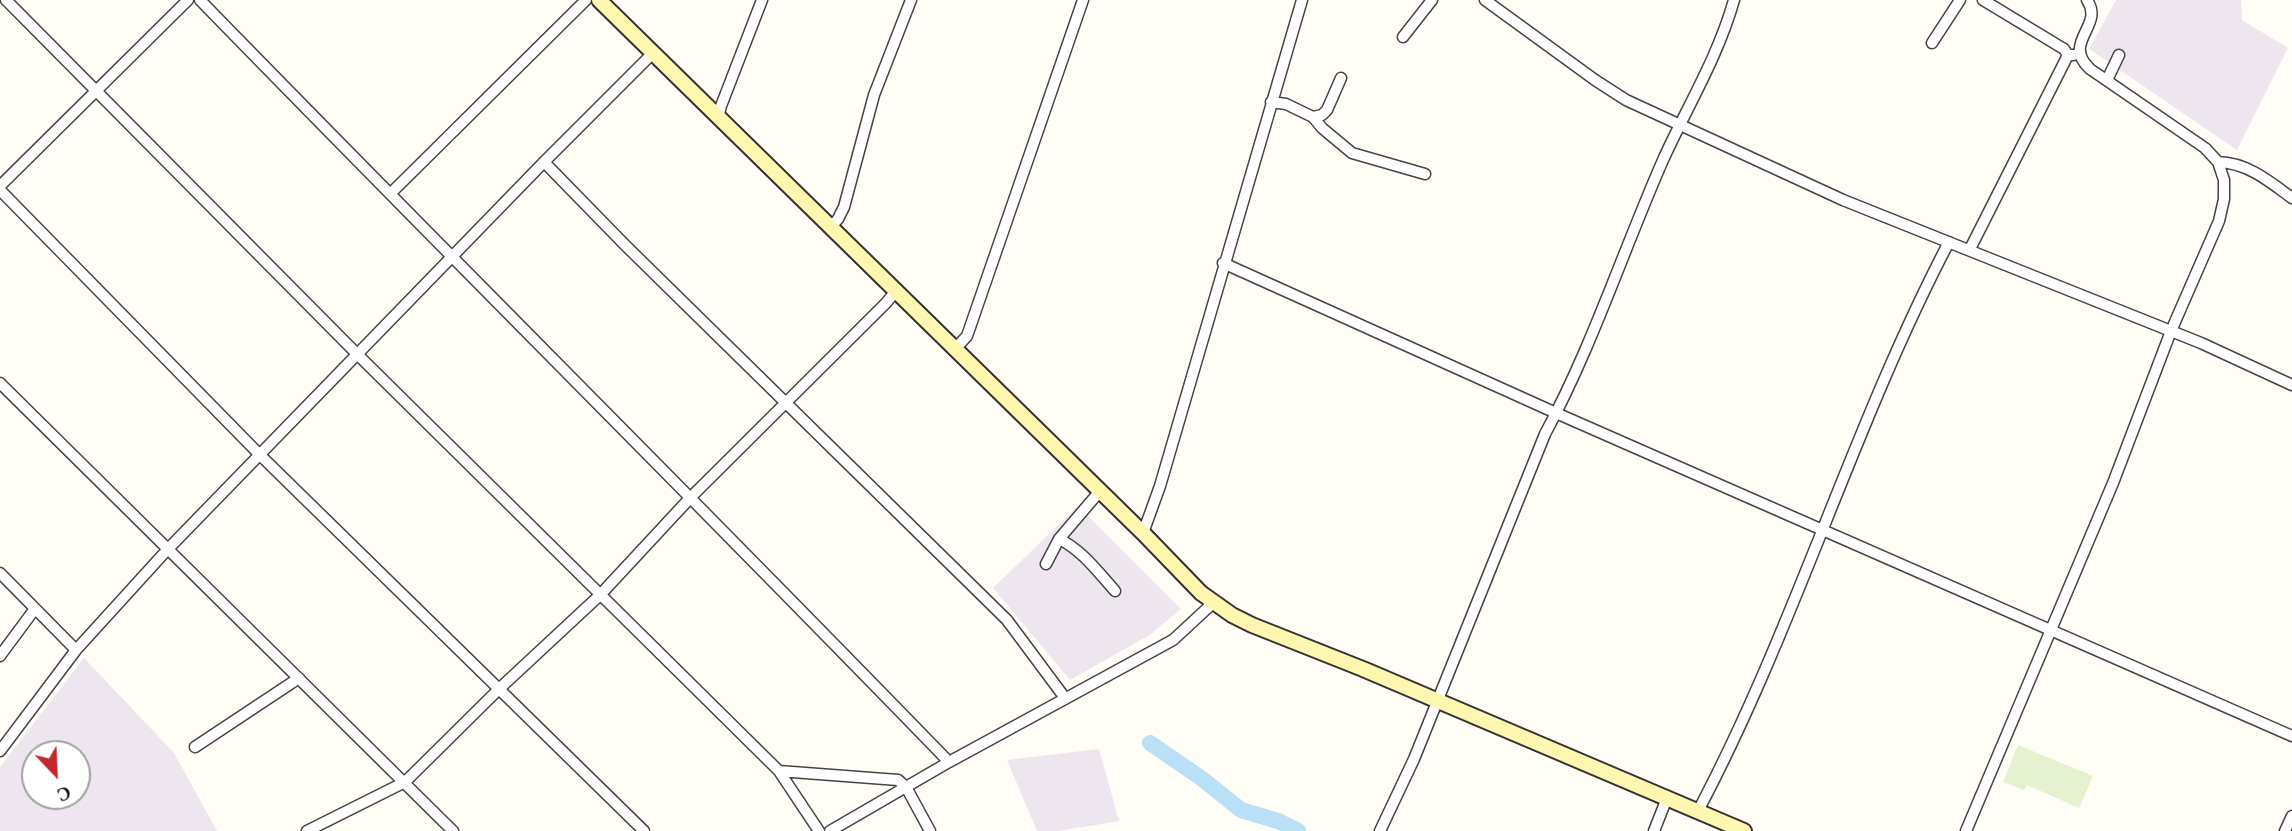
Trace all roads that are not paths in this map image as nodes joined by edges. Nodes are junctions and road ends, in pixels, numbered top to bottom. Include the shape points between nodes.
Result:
1 (6, 0) edge
2 (188, 0) edge
3 (200, 0) edge
4 (586, 0) edge
5 (599, 0) edge
6 (762, 0) edge
7 (911, 0) edge
8 (1083, 0) edge
9 (1302, 0) edge
10 (1432, 0) edge
11 (1485, 0) edge
12 (1734, 0) edge
13 (1961, 0) edge
14 (1983, 0) edge
15 (2088, 0) edge
16 (1403, 37) dead end
17 (1932, 43) dead end
18 (653, 53) junction
19 (2080, 54) junction
20 (2068, 55) junction
21 (2119, 55) dead end
22 (1342, 78) dead end
23 (2107, 80) junction
24 (96, 90) junction
25 (1271, 102) junction
26 (1313, 117) junction
27 (718, 118) junction
28 (1681, 125) junction
29 (544, 162) junction
30 (2218, 162) junction
31 (1425, 174) dead end
32 (0, 188) edge
33 (390, 194) junction
34 (2292, 198) edge
35 (830, 228) junction
36 (1949, 242) junction
37 (1970, 249) junction
38 (453, 256) junction
39 (1223, 264) junction
40 (895, 292) junction
41 (2171, 331) junction
42 (956, 349) junction
43 (358, 355) junction
44 (0, 383) edge
45 (2292, 385) edge
46 (786, 403) junction
47 (1556, 413) junction
48 (260, 455) junction
49 (1100, 491) junction
50 (691, 497) junction
51 (1824, 529) junction
52 (1143, 533) junction
53 (1059, 539) junction
54 (167, 550) junction
55 (1046, 564) dead end
56 (0, 573) edge
57 (1115, 591) dead end
58 (600, 595) junction
59 (1213, 603) junction
60 (34, 610) junction
61 (2050, 630) junction
62 (76, 650) junction
63 (0, 656) edge
64 (299, 678) junction
65 (499, 689) junction
66 (1065, 698) junction
67 (1436, 701) junction
68 (2292, 736) edge
69 (195, 747) dead end
70 (0, 751) edge
71 (949, 762) junction
72 (779, 771) junction
73 (405, 782) junction
74 (906, 787) junction
75 (1667, 798) junction
76 (1698, 811) junction
77 (2292, 816) edge
78 (307, 831) edge
79 (453, 831) edge
80 (644, 831) edge
81 (819, 831) edge
82 (830, 831) edge
83 (930, 831) edge
84 (1380, 831) edge
85 (1654, 831) edge
86 (1744, 831) edge
87 (1966, 831) edge
88 (2285, 831) edge

1 - 24 street
2 - 24 street
3 - 33 street
4 - 33 street
5 - 18 street
6 - 27 street
7 - 35 street via 874,94 844,207
8 - 42 street via 967,336
9 - 25 street
10 - 16 street
11 - 28 street via 1626,100
12 - 28 street
13 - 17 street
14 - 20 street
15 - 19 street via 2092,18
18 - 27 street
18 - 29 street
19 - 20 street
19 - 23 street via 2086,65
20 - 37 street
21 - 23 street
22 - 26 street via 1327,110
23 - 30 street via 2205,148
24 - 32 street
24 - 43 street
25 - 26 street
25 - 39 street
26 - 31 street via 1352,153
27 - 35 street
28 - 36 street via 1843,200
28 - 47 street
29 - 38 street
29 - 46 street
30 - 34 street via 2245,166
30 - 41 street via 2224,180 2219,221
32 - 48 street
33 - 38 street
35 - 40 street
36 - 37 street
36 - 51 street via 1915,306
37 - 41 street
38 - 43 street
38 - 50 street
39 - 47 street
39 - 52 street
40 - 42 street
40 - 46 street
41 - 45 street
41 - 61 street
42 - 49 street
43 - 48 street
43 - 58 street
44 - 54 street
46 - 50 street
46 - 66 street via 1007,620
47 - 51 street
47 - 67 street
48 - 54 street
48 - 65 street
49 - 52 street
49 - 53 street
50 - 58 street
50 - 71 street
51 - 61 street
51 - 76 street
52 - 59 street
53 - 55 street
53 - 57 street via 1084,556
54 - 62 street
54 - 64 street
56 - 60 street
58 - 65 street
58 - 72 street
59 - 66 street via 1173,639
59 - 67 street via 1252,625
60 - 62 street
60 - 63 street
61 - 68 street
61 - 87 street
62 - 70 street
64 - 69 street
64 - 73 street
65 - 73 street
65 - 80 street
66 - 71 street
67 - 75 street
67 - 84 street
71 - 74 street
72 - 74 street via 898,780
72 - 81 street
73 - 78 street
73 - 79 street
74 - 82 street
74 - 83 street
75 - 76 street
75 - 85 street
76 - 86 street
77 - 88 street

